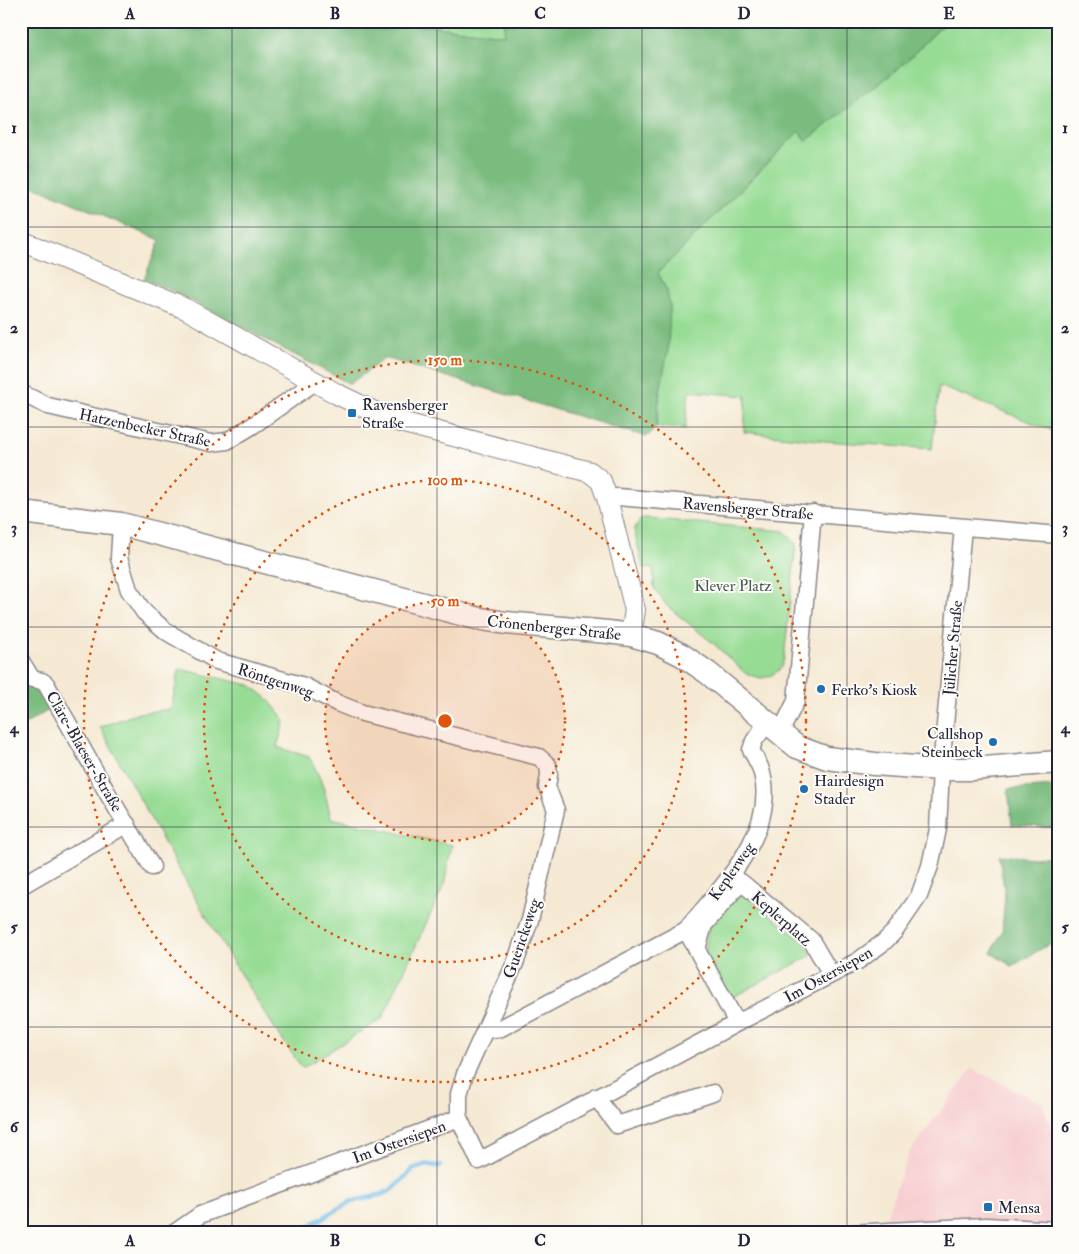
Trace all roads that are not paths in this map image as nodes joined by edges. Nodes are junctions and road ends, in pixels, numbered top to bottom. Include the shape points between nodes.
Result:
1 (21, 241) edge
2 (314, 382) junction
3 (21, 393) edge
4 (607, 498) junction
5 (21, 512) edge
6 (813, 513) junction
7 (121, 524) junction
8 (963, 527) junction
9 (1058, 535) edge
10 (631, 635) junction
11 (21, 661) edge
12 (27, 682) edge
13 (773, 728) junction
14 (539, 757) joint
15 (1058, 762) edge
16 (941, 769) junction
17 (127, 824) junction
18 (152, 868) dead end
19 (21, 886) edge
20 (686, 930) junction
21 (697, 949) junction
22 (831, 974) junction
23 (736, 1023) junction
24 (485, 1030) junction
25 (713, 1093) dead end
26 (596, 1097) junction
27 (459, 1118) junction
28 (1058, 1230) edge
29 (174, 1233) edge
30 (851, 1233) edge

1 - 2 street via 186,309
2 - 3 street, Hatzenbecker Straße via 227,441 211,442 48,406
2 - 4 street via 389,419 590,472 601,481
4 - 6 street, Ravensberger Straße
4 - 10 street via 634,610
5 - 7 main road, Cronenberger Straße
6 - 8 street, Ravensberger Straße
6 - 13 street via 796,701
7 - 10 main road, Cronenberger Straße via 476,618
7 - 14 street, Röntgenweg via 119,558 128,590 144,612 167,632 217,661 304,686 362,713
8 - 9 street, Ravensberger Straße
8 - 16 street, Jülicher Straße
10 - 13 main road, Cronenberger Straße via 682,655
11 - 12 street, Cläre-Blaeser-Straße
12 - 17 street, Cläre-Blaeser-Straße via 42,681 46,684
13 - 16 main road, Cronenberger Straße via 797,747 827,758
13 - 20 street, Keplerweg via 754,741 751,750 760,767 764,799 754,837 745,856
14 - 24 street, Guerickeweg via 548,765 547,787 556,810 530,920 516,961
15 - 16 main road, Cronenberger Straße
16 - 22 street, Im Ostersiepen via 938,829 919,896 896,931 884,942
17 - 18 street, Cläre-Blaeser-Straße
17 - 19 street, Cläre-Blaeser-Straße
20 - 21 street
20 - 24 street via 501,1028
21 - 22 street, Keplerplatz via 704,926 741,882 811,940
21 - 23 street
22 - 23 street, Im Ostersiepen
23 - 26 street, Im Ostersiepen
24 - 27 street, Guerickeweg via 465,1074
25 - 26 street via 617,1125
26 - 27 street, Im Ostersiepen via 479,1161
27 - 29 street, Im Ostersiepen via 200,1214
28 - 30 street via 986,1226

